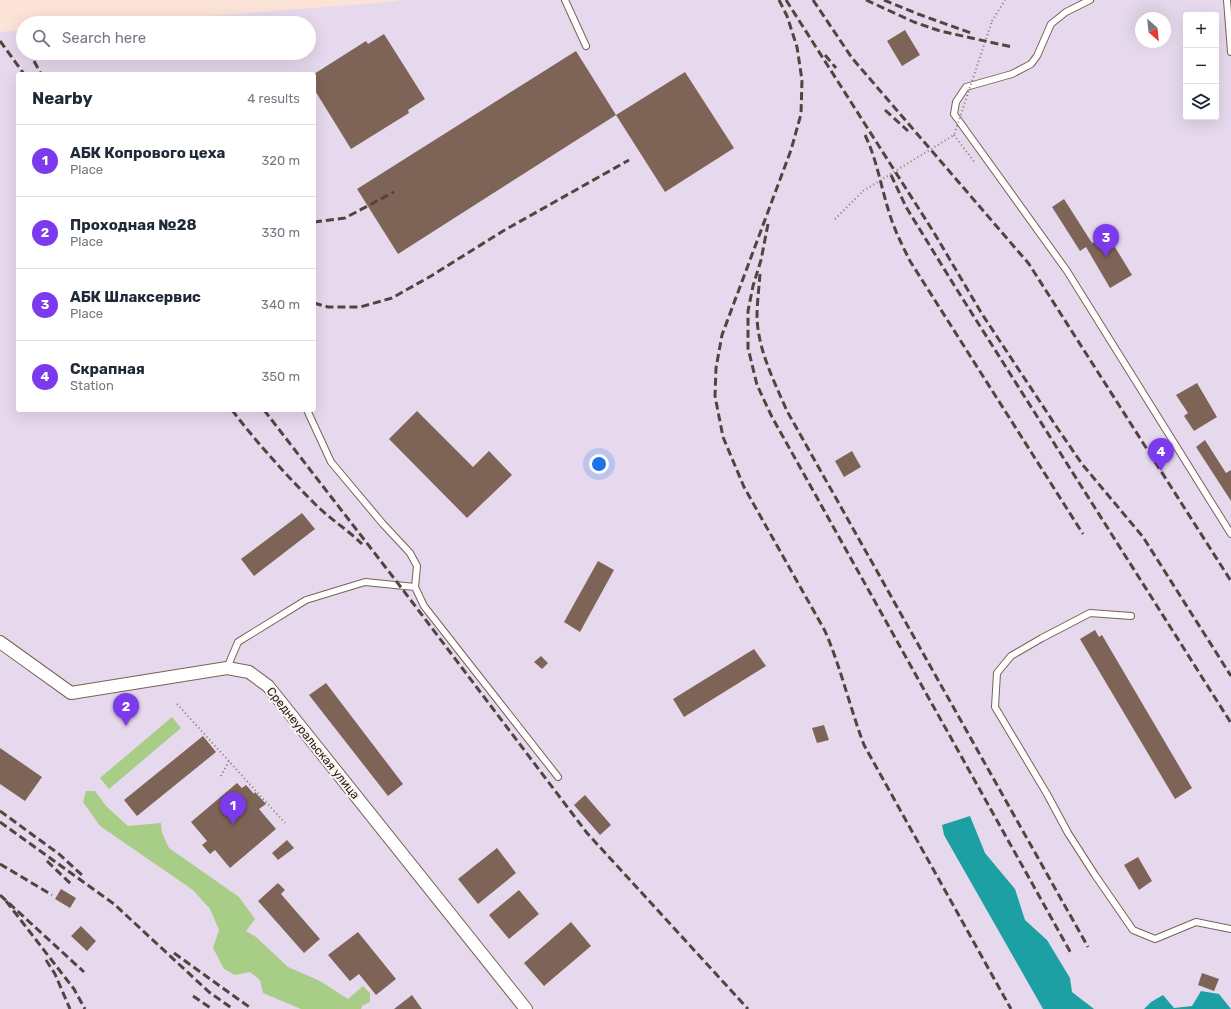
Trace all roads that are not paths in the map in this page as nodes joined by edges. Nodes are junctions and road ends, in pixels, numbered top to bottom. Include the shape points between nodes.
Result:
1 (565, 0) edge
2 (1090, 0) edge
3 (1227, 0) edge
4 (586, 46) dead end
5 (1231, 52) edge
6 (308, 412) edge
7 (1231, 534) edge
8 (415, 587) junction
9 (1131, 616) dead end
10 (0, 642) edge
11 (227, 668) junction
12 (558, 777) dead end
13 (1231, 929) edge
14 (526, 1009) edge

1 - 4 lane
2 - 7 lane via 1066,12 1051,24 1031,64 1012,74 966,87 956,102 954,114 1067,271
3 - 5 lane
6 - 8 lane via 331,462 410,553 417,566
8 - 11 lane via 365,582 306,600 238,642
8 - 12 lane via 424,606
9 - 13 lane via 1090,613 1011,656 997,673 995,707 1068,833 1133,930 1154,939 1196,922
10 - 11 street, Среднеуральская улица via 71,693
11 - 14 street, Среднеуральская улица via 249,672 268,686

